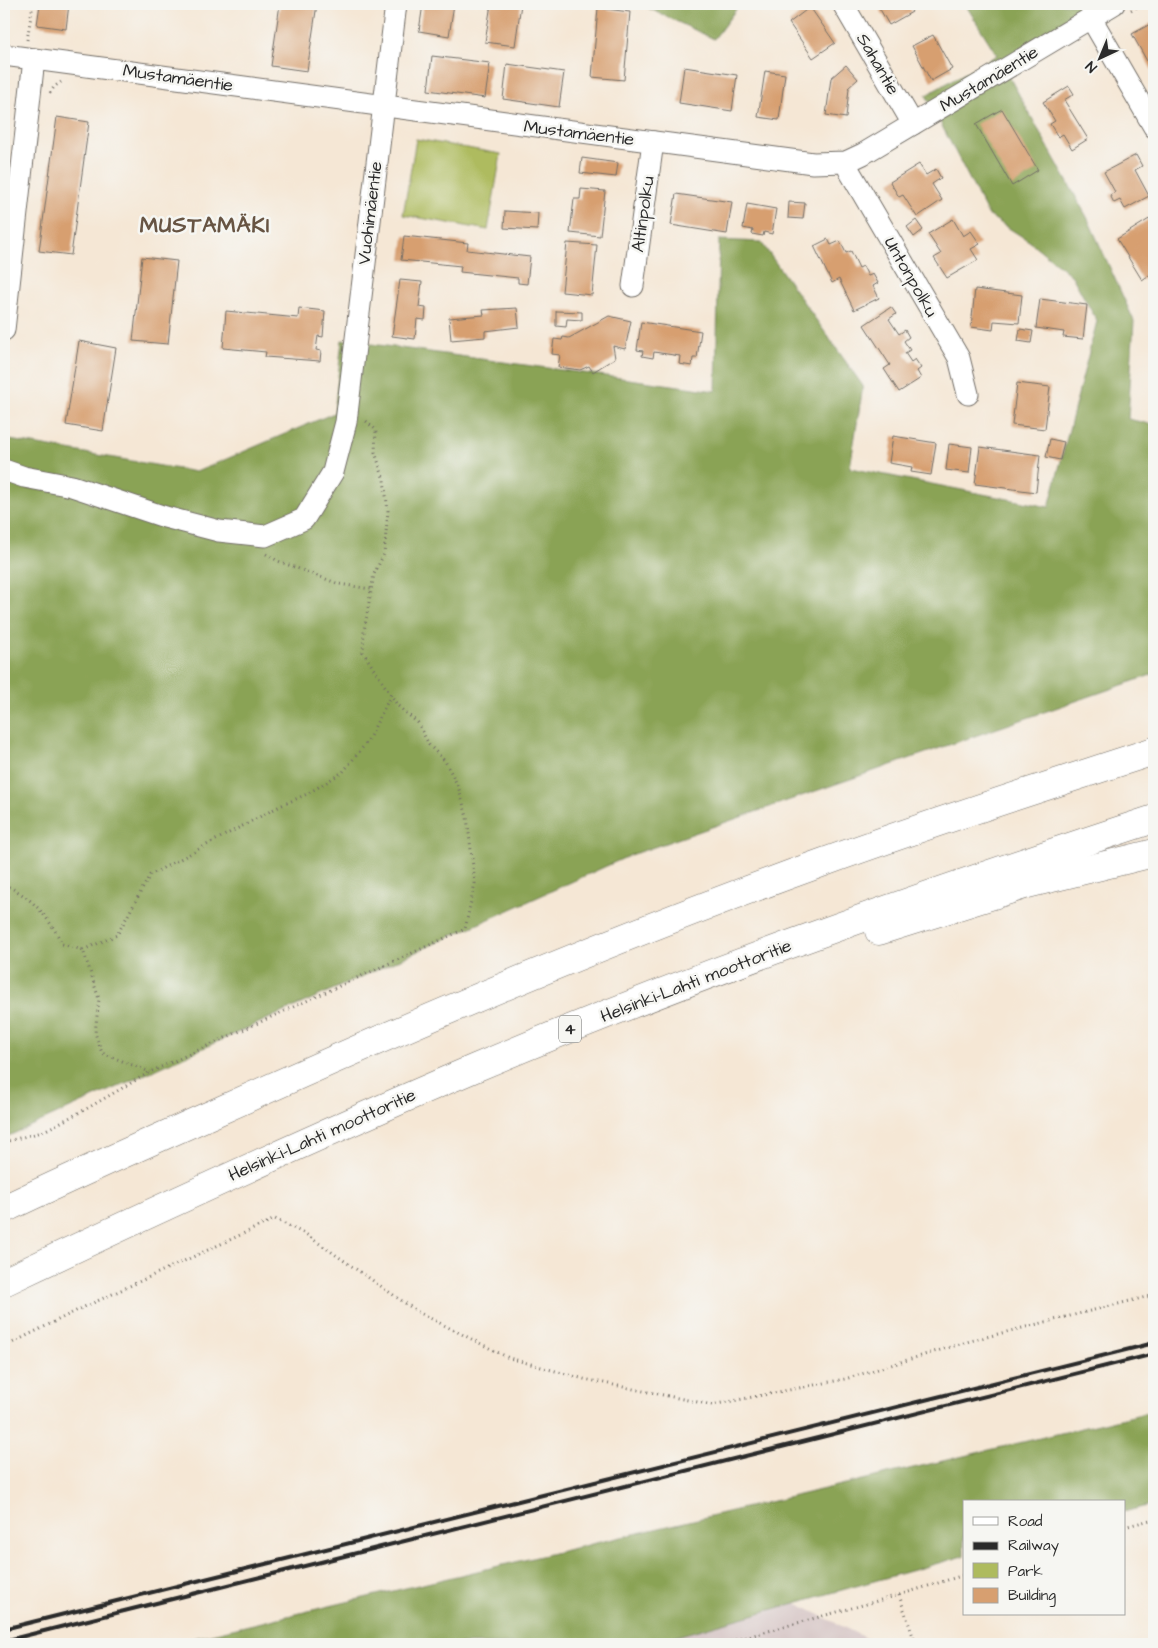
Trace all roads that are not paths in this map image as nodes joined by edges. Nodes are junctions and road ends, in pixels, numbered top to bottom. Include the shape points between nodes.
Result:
1 (396, 4) edge
2 (843, 4) edge
3 (1114, 4) edge
4 (1091, 18) junction
5 (30, 53) junction
6 (4, 55) edge
7 (382, 106) junction
8 (913, 124) junction
9 (1154, 127) edge
10 (653, 142) junction
11 (846, 162) junction
12 (633, 286) dead end
13 (4, 330) edge
14 (968, 394) dead end
15 (4, 470) edge
16 (1154, 737) edge
17 (1154, 751) edge
18 (1154, 819) edge
19 (941, 820) junction
20 (1154, 853) edge
21 (787, 946) junction
22 (4, 1209) edge
23 (4, 1282) edge

1 - 7 street, Vuohimäentie
2 - 8 street, Sahantie
3 - 4 street, Mustamäentie
4 - 8 street, Mustamäentie
4 - 9 street
5 - 6 street, Mustamäentie
5 - 7 street, Mustamäentie
5 - 13 street
7 - 10 street, Mustamäentie
7 - 15 street, Vuohimäentie via 347,416 332,472 304,519 265,536 219,531 72,486
8 - 11 street, Mustamäentie
10 - 11 street, Mustamäentie via 813,163
10 - 12 street, Altinpolku
11 - 14 street, Untonpolku via 959,358
16 - 19 highway
17 - 19 highway
18 - 21 highway, Helsinki-Lahti moottoritie / 4 via 967,881
19 - 22 highway via 678,916 444,1010
20 - 21 highway via 1028,884 854,939
21 - 23 highway, Helsinki-Lahti moottoritie / 4 via 477,1067 290,1149

